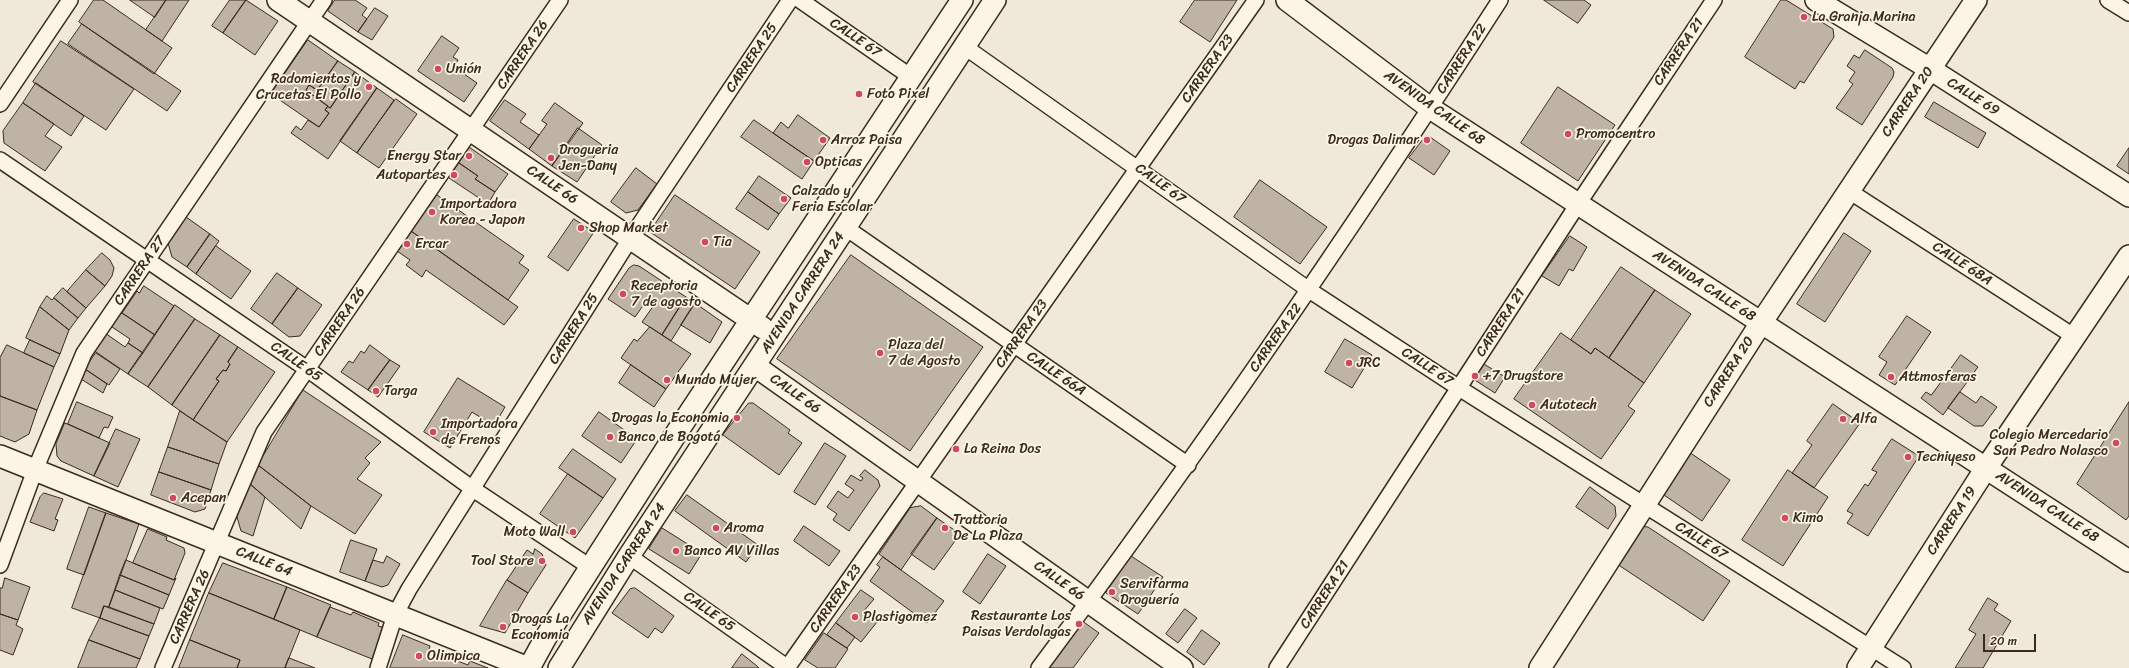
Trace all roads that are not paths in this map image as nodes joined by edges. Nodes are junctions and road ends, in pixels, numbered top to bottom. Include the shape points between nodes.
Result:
1 (70, 0) edge
2 (278, 0) edge
3 (324, 0) edge
4 (560, 0) edge
5 (790, 0) edge
6 (800, 0) edge
7 (962, 0) edge
8 (995, 0) edge
9 (1256, 0) edge
10 (1287, 0) edge
11 (1500, 0) edge
12 (1714, 0) edge
13 (1816, 0) edge
14 (1976, 0) edge
15 (2108, 0) edge
16 (2129, 13) edge
17 (309, 22) junction
18 (965, 47) junction
19 (1930, 69) junction
20 (911, 77) junction
21 (0, 104) edge
22 (1430, 108) junction
23 (471, 131) junction
24 (0, 160) edge
25 (1138, 168) junction
26 (1849, 191) junction
27 (2129, 196) edge
28 (1578, 204) junction
29 (846, 228) junction
30 (630, 239) junction
31 (2129, 256) edge
32 (147, 260) junction
33 (1309, 290) junction
34 (752, 320) junction
35 (1761, 322) junction
36 (774, 336) junction
37 (2075, 337) junction
38 (1014, 345) junction
39 (755, 366) junction
40 (307, 369) junction
41 (1459, 388) junction
42 (0, 456) edge
43 (1188, 465) junction
44 (1986, 468) junction
45 (35, 470) junction
46 (918, 482) junction
47 (473, 489) junction
48 (1644, 505) junction
49 (218, 543) junction
50 (629, 556) junction
51 (2129, 561) edge
52 (0, 565) edge
53 (590, 567) junction
54 (1089, 602) junction
55 (396, 615) junction
56 (1871, 648) junction
57 (163, 668) edge
58 (378, 668) edge
59 (528, 668) edge
60 (559, 668) edge
61 (788, 668) edge
62 (1039, 668) edge
63 (1182, 668) edge
64 (1278, 668) edge
65 (1540, 668) edge
66 (1858, 668) edge
67 (1903, 668) edge

1 - 21 street
2 - 17 main road, CALLE 66
3 - 17 street, CARRERA 27
4 - 23 street, CARRERA 26
5 - 30 street, CARRERA 25
6 - 20 street, CALLE 67
7 - 20 main road, AVENIDA CARRERA 24
8 - 18 main road, AVENIDA CARRERA 24
9 - 25 street, CARRERA 23
10 - 22 main road, AVENIDA CALLE 68
11 - 22 street, CARRERA 22
12 - 28 street, CARRERA 21
13 - 19 main road, CALLE 69
14 - 19 main road, CARRERA 20
15 - 16 street
17 - 23 main road, CALLE 66
17 - 32 street, CARRERA 27
18 - 25 street, CALLE 67
18 - 29 main road, AVENIDA CARRERA 24
19 - 26 main road, CARRERA 20
19 - 27 main road, CALLE 69
20 - 34 main road, AVENIDA CARRERA 24
22 - 28 main road, AVENIDA CALLE 68
22 - 33 street, CARRERA 22
23 - 30 main road, CALLE 66
23 - 40 street, CARRERA 26
24 - 32 street, CALLE 65
25 - 33 street, CALLE 67
25 - 38 street, CARRERA 23
26 - 35 main road, CARRERA 20
26 - 37 street, CALLE 68A
28 - 35 main road, AVENIDA CALLE 68
28 - 41 street, CARRERA 21
29 - 36 main road, AVENIDA CARRERA 24
29 - 38 street, CALLE 66A
30 - 34 main road, CALLE 66
30 - 47 street, CARRERA 25
31 - 37 main road, CARRERA 19
32 - 40 street, CALLE 65
32 - 45 street, CARRERA 27 via 84,353
33 - 41 street, CALLE 67
33 - 43 street, CARRERA 22
34 - 36 main road
34 - 39 main road, CALLE 66
34 - 53 main road, AVENIDA CARRERA 24
35 - 44 main road, AVENIDA CALLE 68
35 - 48 main road, CARRERA 20
36 - 39 main road, AVENIDA CARRERA 24
37 - 44 main road, CARRERA 19
38 - 43 street, CALLE 66A
38 - 46 street, CARRERA 23
39 - 46 main road, CALLE 66
39 - 50 main road, AVENIDA CARRERA 24
40 - 47 street, CALLE 65
40 - 49 street, CARRERA 26 via 264,432
41 - 48 street, CALLE 67
41 - 64 street, CARRERA 21
42 - 45 main road, CALLE 64
43 - 54 street, CARRERA 22
44 - 51 main road, AVENIDA CALLE 68
44 - 56 main road, CARRERA 19
45 - 49 main road, CALLE 64
45 - 52 street, CARRERA 27
46 - 54 main road, CALLE 66
46 - 61 street, CARRERA 23
47 - 53 street, CALLE 65
47 - 55 street, CARRERA 25 via 409,589
48 - 56 street, CALLE 67
48 - 65 main road, CARRERA 20
49 - 55 main road, CALLE 64
49 - 57 street, CARRERA 26
50 - 60 main road, AVENIDA CARRERA 24
50 - 61 street, CALLE 65
53 - 59 main road, AVENIDA CARRERA 24
54 - 62 street, CARRERA 22
54 - 63 main road, CALLE 66
55 - 58 street, CARRERA 25
55 - 59 main road, CALLE 64
56 - 66 main road, CARRERA 19
56 - 67 street, CALLE 67

